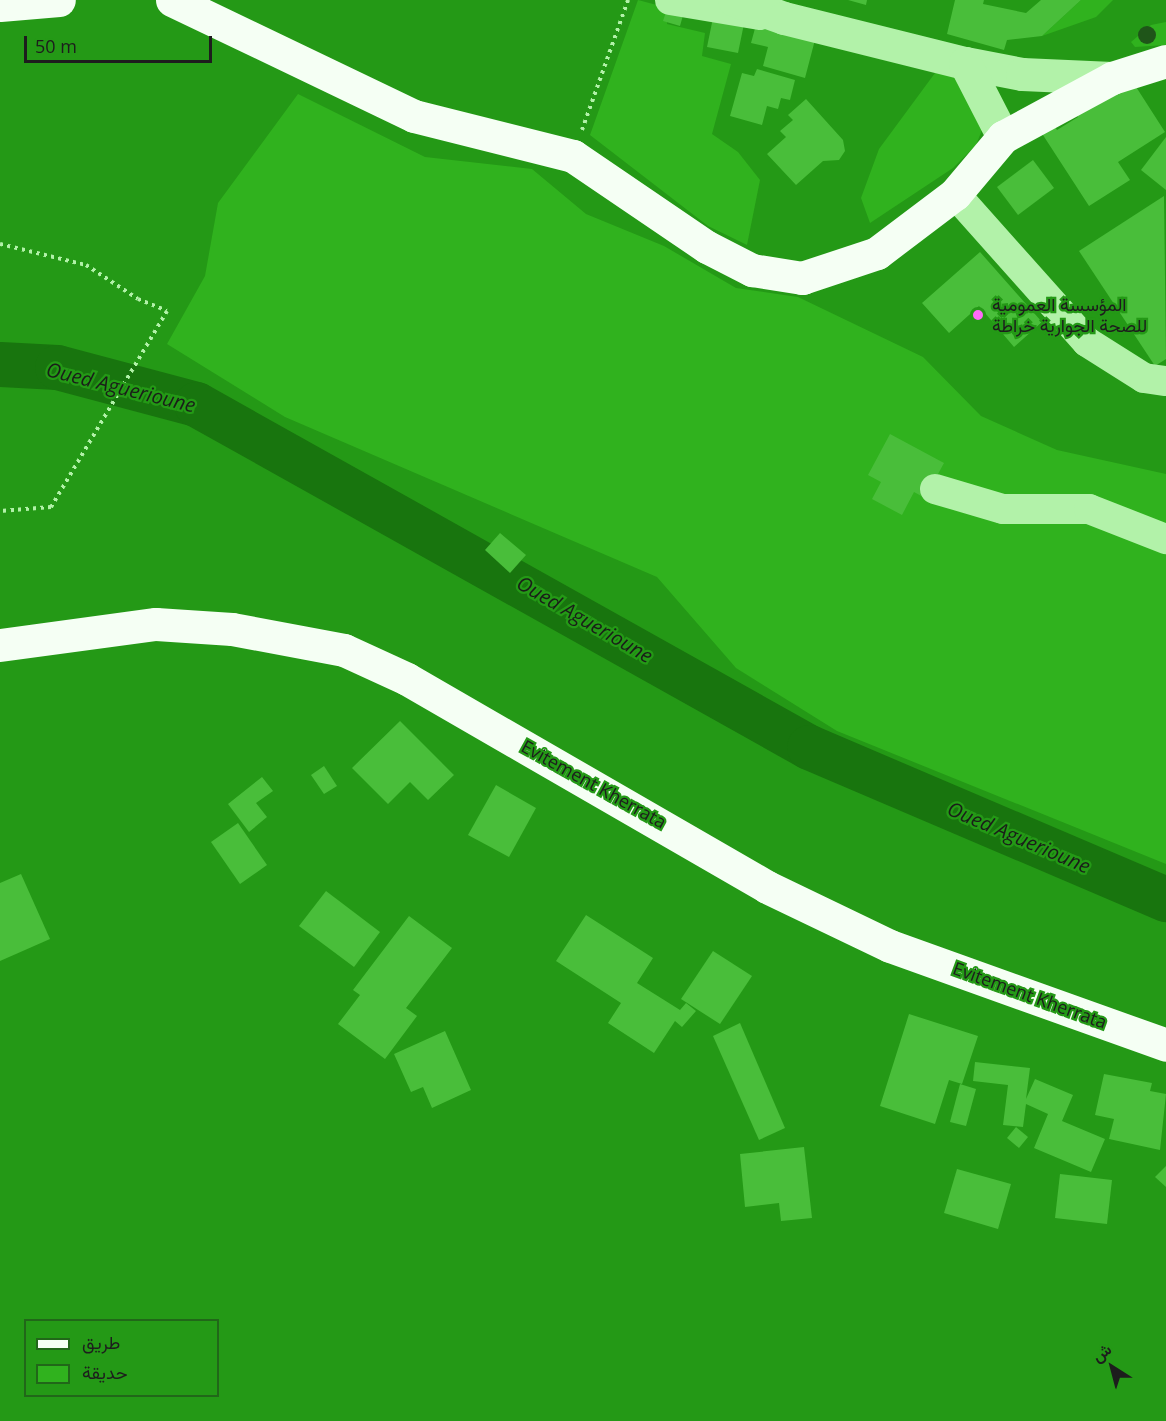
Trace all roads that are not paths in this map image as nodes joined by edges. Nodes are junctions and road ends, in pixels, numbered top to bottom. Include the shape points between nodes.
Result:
1 (59, 0) edge
2 (172, 0) edge
3 (670, 0) edge
4 (734, 0) edge
5 (0, 5) edge
6 (784, 18) junction
7 (1166, 61) edge
8 (965, 63) junction
9 (1112, 78) junction
10 (1003, 137) junction
11 (956, 194) junction
12 (1166, 381) edge
13 (935, 489) dead end
14 (1166, 539) edge
15 (0, 645) edge
16 (1166, 1045) edge

1 - 5 main road
2 - 11 main road via 414,116 573,156 707,247 752,270 802,278 849,265 877,253
3 - 6 street
4 - 6 street
6 - 8 street
7 - 9 main road
8 - 9 street via 1022,74
8 - 10 street
9 - 10 main road
10 - 11 main road
11 - 12 street via 1087,342 1144,378
13 - 14 street via 1003,509 1089,509
15 - 16 main road, Evitement Kherrata via 156,624 232,629 344,650 407,679 767,887 880,942

